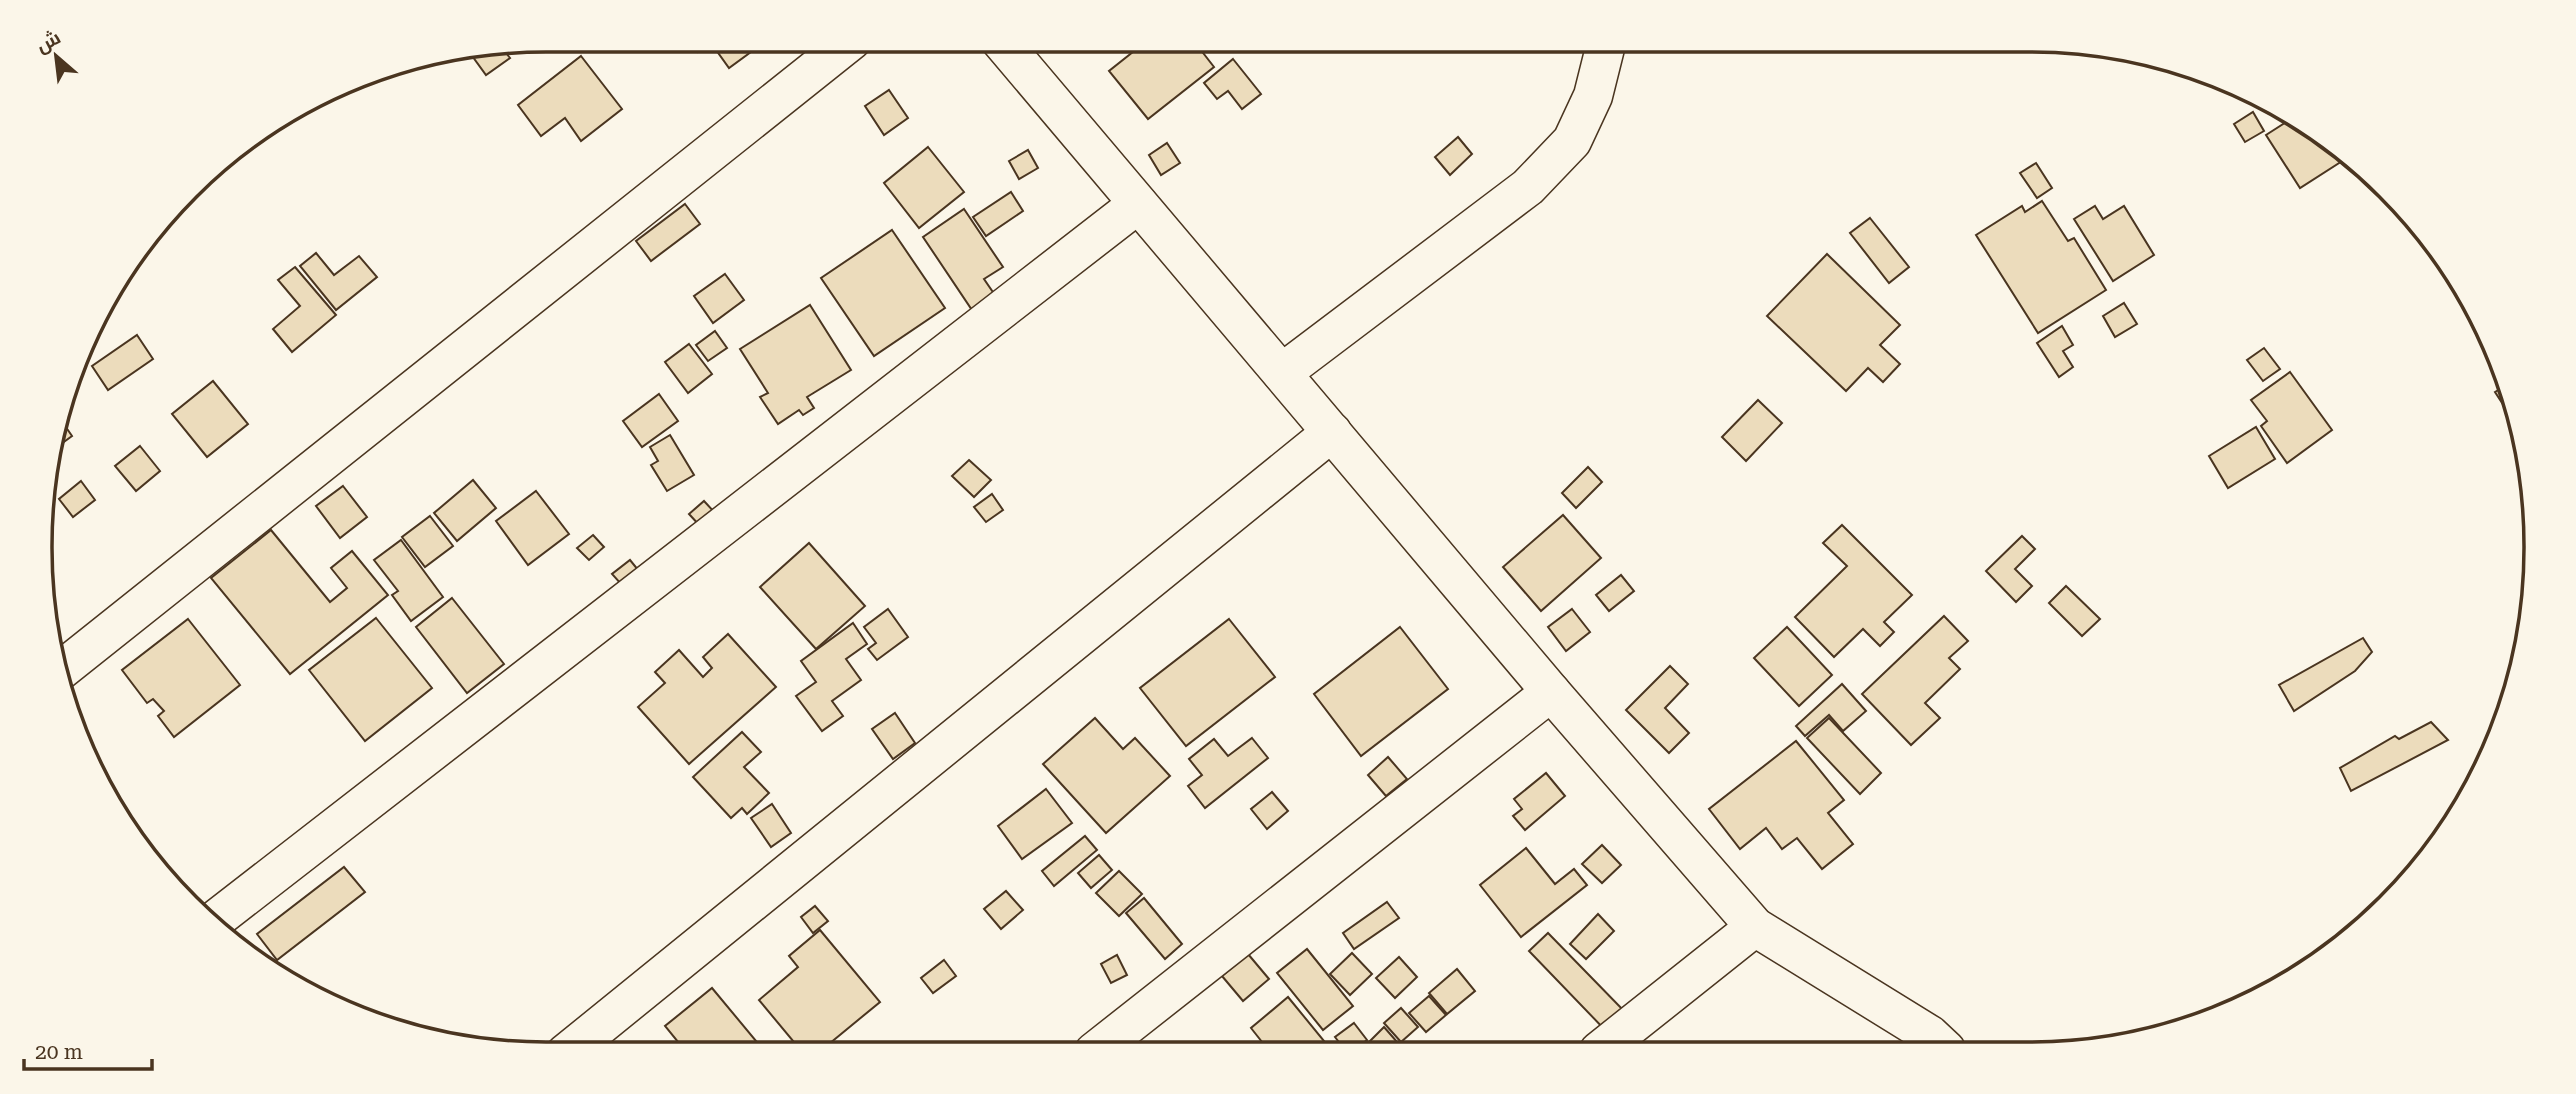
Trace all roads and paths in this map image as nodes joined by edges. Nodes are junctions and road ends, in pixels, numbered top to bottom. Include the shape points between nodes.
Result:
1 (837, 52) edge
2 (1010, 52) edge
3 (1604, 52) edge
4 (1138, 204) junction
5 (1282, 373) junction
6 (1332, 432) junction
7 (67, 665) edge
8 (1551, 692) junction
9 (219, 917) edge
10 (1755, 927) junction
11 (580, 1042) edge
12 (1107, 1042) edge
13 (1610, 1042) edge
14 (1937, 1042) edge

1 - 7 street
2 - 4 street
3 - 5 street via 1594,96 1572,141 1528,187
4 - 5 street
4 - 9 street
5 - 6 street
6 - 8 street
6 - 11 street
8 - 10 street
8 - 12 street
10 - 13 street
10 - 14 street

